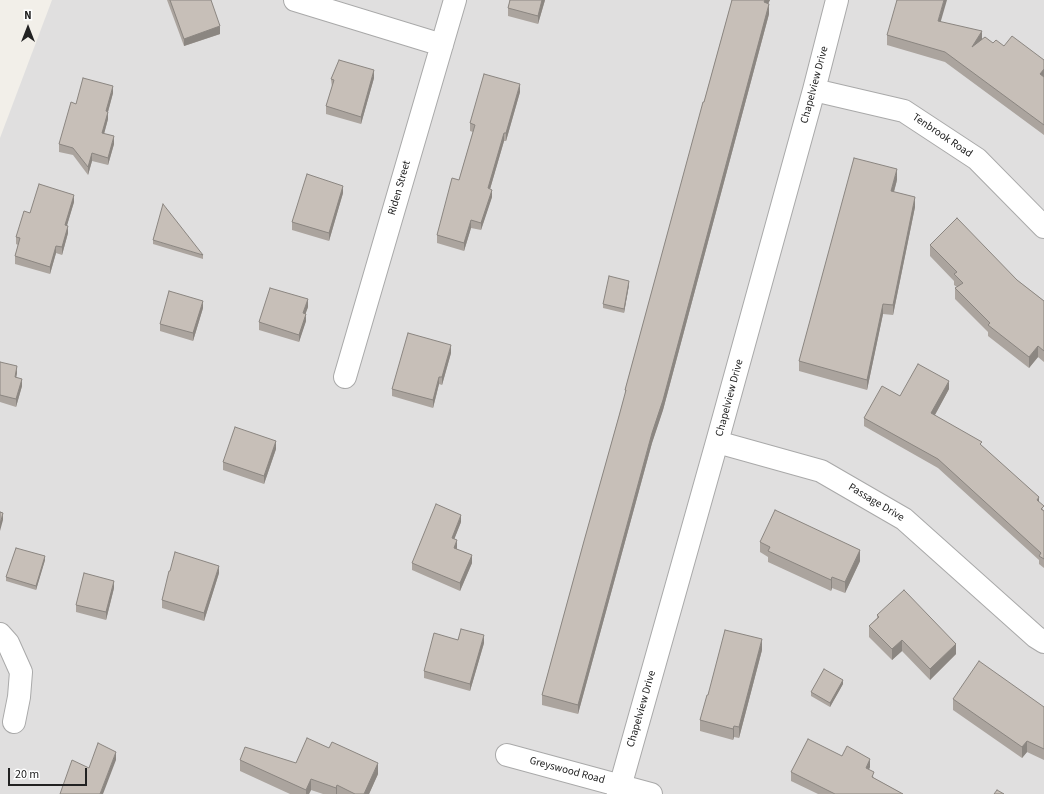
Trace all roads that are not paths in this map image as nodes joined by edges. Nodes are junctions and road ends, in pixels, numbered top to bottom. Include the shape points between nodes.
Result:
1 (295, 0) edge
2 (455, 0) edge
3 (837, 0) edge
4 (442, 45) junction
5 (814, 90) junction
6 (1044, 227) edge
7 (345, 377) dead end
8 (717, 442) junction
9 (0, 634) edge
10 (1044, 642) edge
11 (14, 722) dead end
12 (507, 756) dead end
13 (619, 789) edge
14 (651, 794) edge

1 - 4 street
2 - 4 street, Riden Street
3 - 5 street, Chapelview Drive
4 - 7 street, Riden Street
5 - 6 street, Tenbrook Road via 904,111 977,159
5 - 8 street, Chapelview Drive
8 - 10 street, Passage Drive via 821,471 904,519
8 - 13 street, Chapelview Drive
9 - 11 street via 8,643 21,672
12 - 13 street, Greyswood Road
13 - 14 street, Greyswood Road

